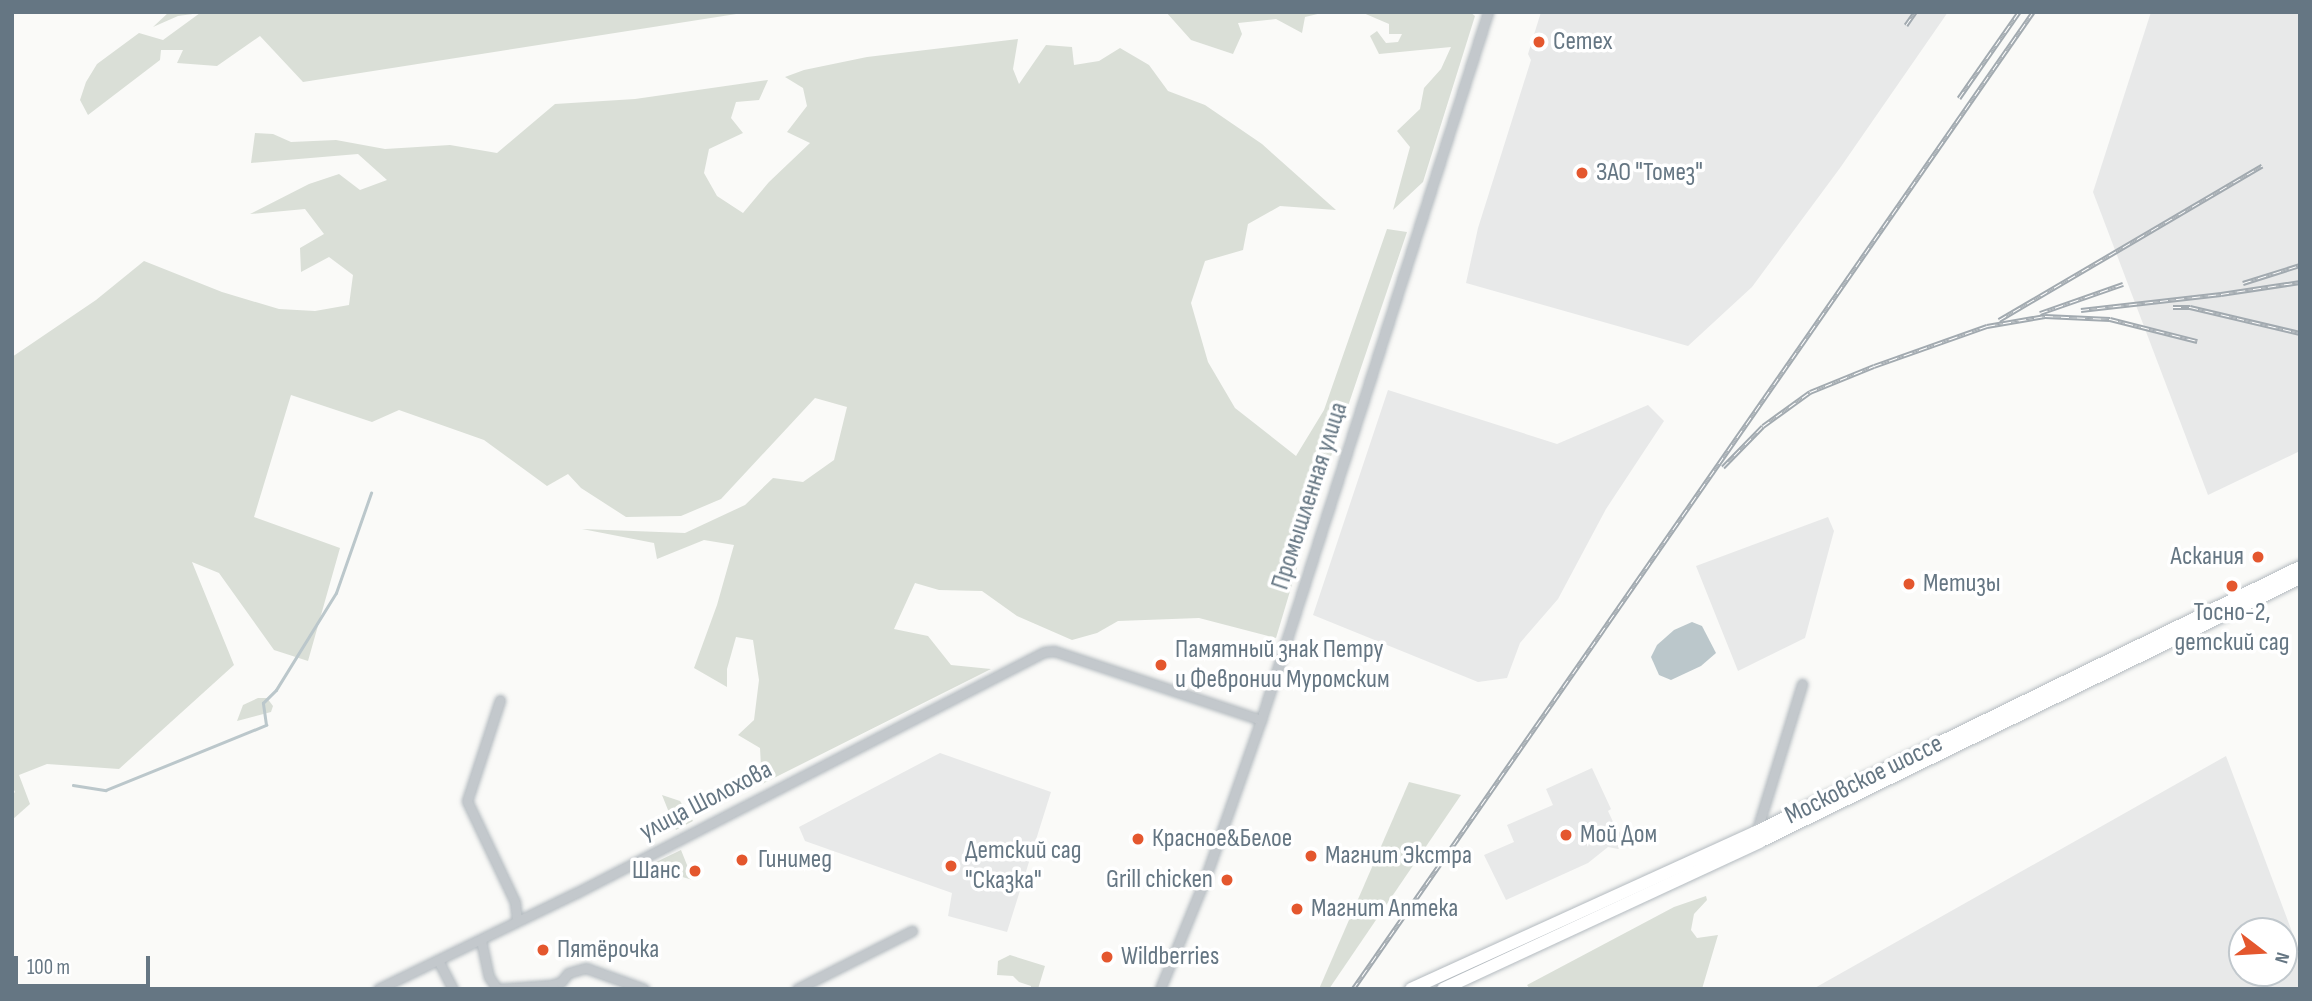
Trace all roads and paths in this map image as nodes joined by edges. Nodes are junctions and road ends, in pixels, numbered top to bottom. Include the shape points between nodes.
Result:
1 (1488, 12) edge
2 (2300, 567) edge
3 (2300, 578) edge
4 (1802, 684) dead end
5 (500, 700) dead end
6 (1261, 720) junction
7 (1757, 837) junction
8 (517, 920) junction
9 (912, 931) dead end
10 (481, 940) junction
11 (438, 960) junction
12 (1417, 986) edge
13 (378, 989) edge
14 (453, 989) edge
15 (644, 989) edge
16 (797, 989) edge
17 (1160, 989) edge
18 (1443, 989) edge

1 - 6 street, Промышленная улица
2 - 7 main road, Московское шоссе
3 - 7 main road, Московское шоссе
4 - 7 street
5 - 8 street via 467,801 515,902
6 - 8 street, улица Шолохова via 1054,650
6 - 17 street, Промышленная улица
7 - 12 main road, Московское шоссе
7 - 18 main road, Московское шоссе
8 - 10 street, улица Шолохова
9 - 16 street
10 - 11 street, улица Шолохова
10 - 15 street via 488,977 497,989 551,985 586,968
11 - 13 street, улица Шолохова
11 - 14 street

